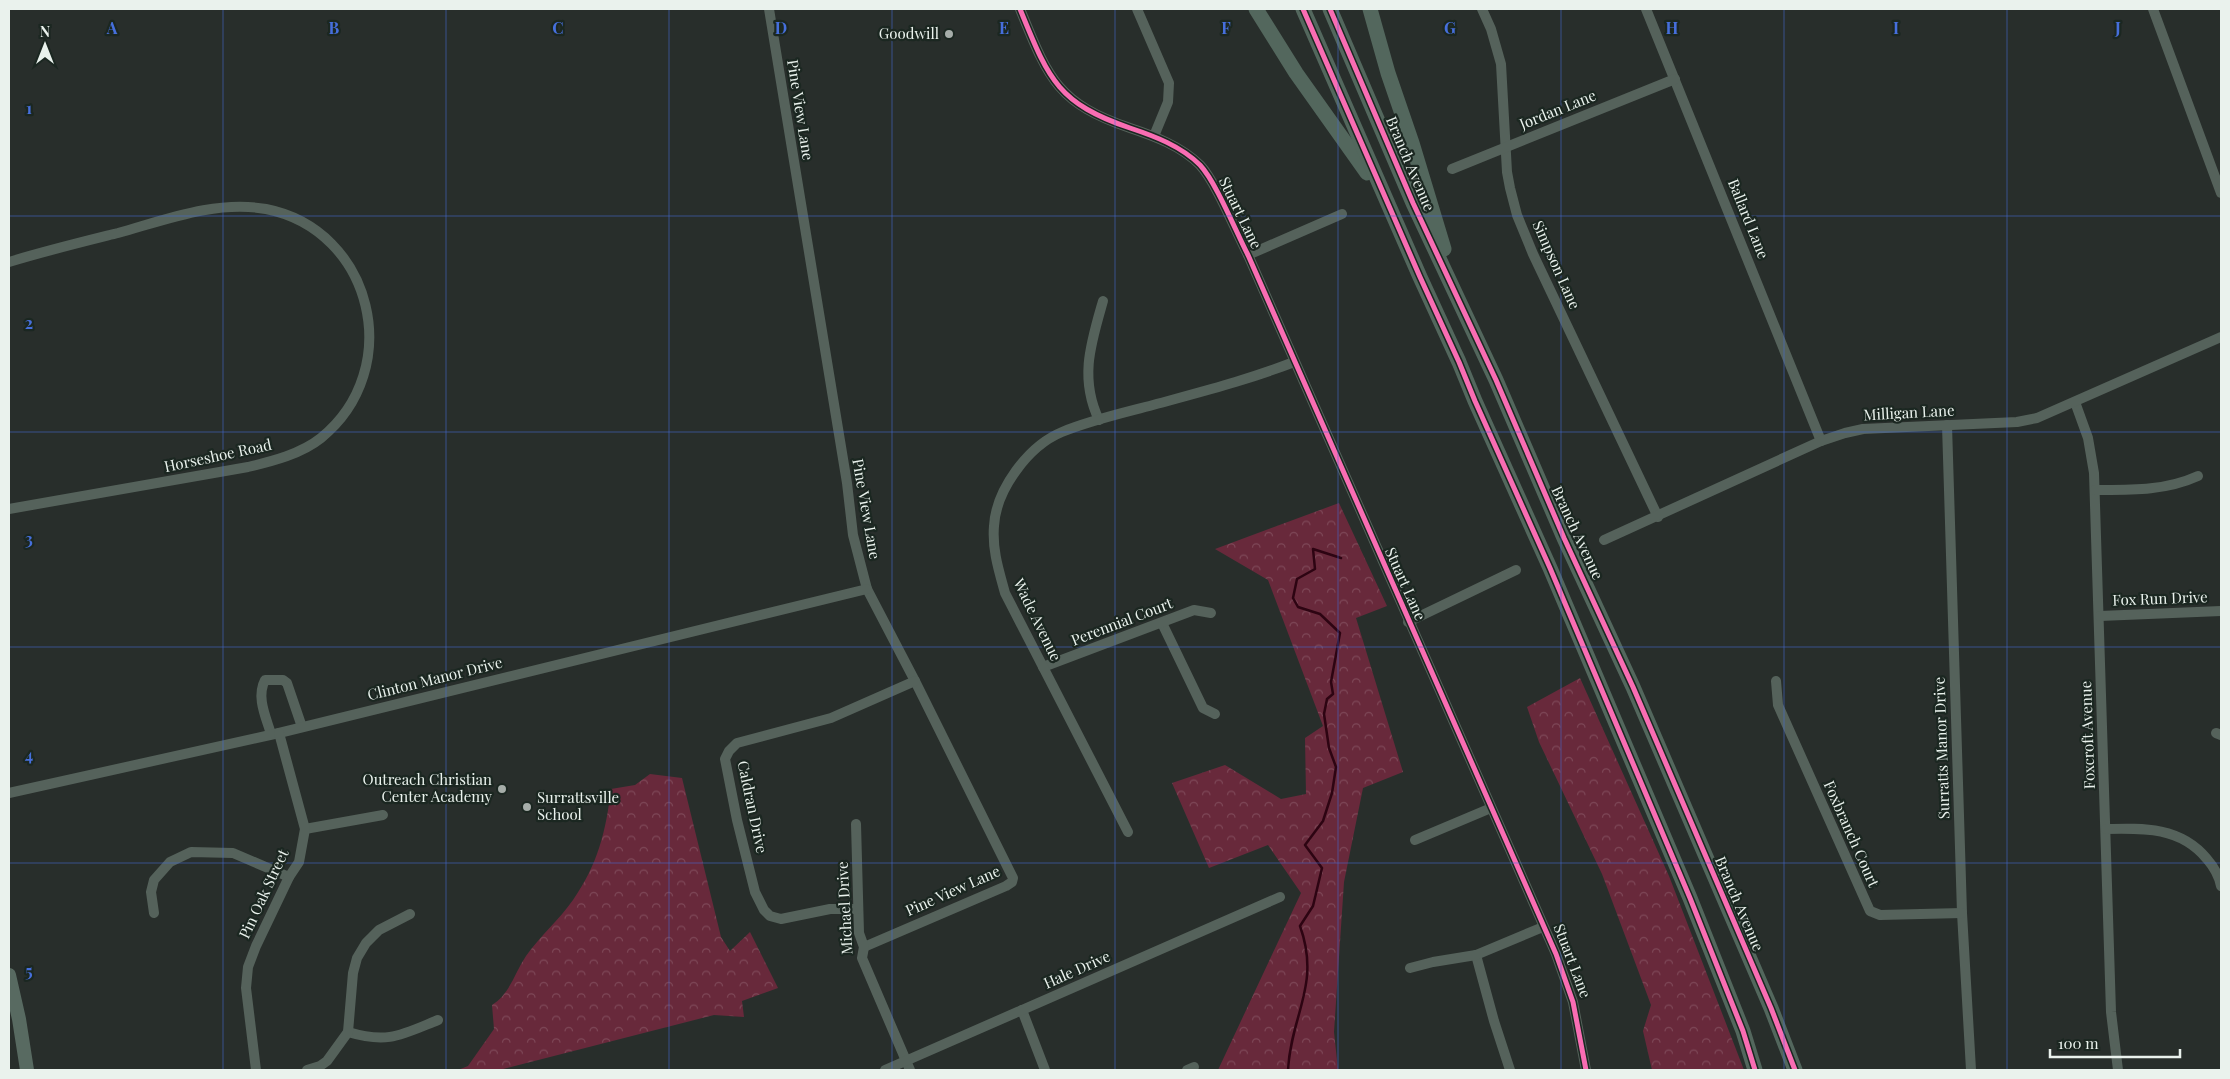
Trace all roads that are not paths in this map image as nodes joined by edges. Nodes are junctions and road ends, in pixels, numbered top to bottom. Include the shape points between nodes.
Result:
1 (769, 9) edge
2 (1020, 9) edge
3 (1137, 9) edge
4 (1256, 9) edge
5 (1302, 9) edge
6 (1330, 9) edge
7 (1370, 9) edge
8 (1482, 9) edge
9 (1646, 9) edge
10 (2153, 9) edge
11 (1675, 79) junction
12 (1154, 136) junction
13 (1506, 147) junction
14 (2217, 168) edge
15 (1452, 169) dead end
16 (2221, 193) edge
17 (1342, 214) dead end
18 (1405, 243) junction
19 (1248, 255) junction
20 (9, 262) edge
21 (1103, 301) dead end
22 (2221, 337) edge
23 (1480, 346) junction
24 (1294, 362) junction
25 (2075, 402) junction
26 (1100, 420) junction
27 (1947, 425) junction
28 (1821, 441) junction
29 (2198, 476) dead end
30 (2096, 490) junction
31 (9, 509) edge
32 (1658, 517) junction
33 (1604, 540) dead end
34 (1516, 570) dead end
35 (867, 589) junction
36 (2221, 611) edge
37 (1211, 613) dead end
38 (2100, 616) junction
39 (1408, 622) junction
40 (1162, 623) junction
41 (1043, 667) junction
42 (915, 681) junction
43 (1776, 681) dead end
44 (1215, 714) dead end
45 (302, 727) junction
46 (275, 733) junction
47 (9, 793) edge
48 (1491, 808) junction
49 (383, 815) dead end
50 (856, 824) dead end
51 (305, 828) junction
52 (2106, 829) junction
53 (1128, 832) dead end
54 (1415, 840) dead end
55 (288, 877) junction
56 (2221, 886) edge
57 (1280, 897) dead end
58 (858, 909) junction
59 (154, 913) dead end
60 (1962, 913) junction
61 (410, 914) dead end
62 (1543, 927) junction
63 (864, 947) junction
64 (1476, 955) junction
65 (1410, 968) dead end
66 (9, 975) edge
67 (1022, 1010) junction
68 (438, 1020) dead end
69 (348, 1032) junction
70 (908, 1066) edge
71 (27, 1070) edge
72 (256, 1070) edge
73 (307, 1070) edge
74 (885, 1070) edge
75 (1044, 1070) edge
76 (1510, 1070) edge
77 (1586, 1070) edge
78 (1756, 1070) edge
79 (1795, 1070) edge
80 (1971, 1070) edge
81 (2118, 1070) edge

1 - 35 street, Pine View Lane via 853,535
2 - 12 street, Stuart Lane via 1044,66 1066,95 1100,117
3 - 12 street via 1168,83 1168,102
4 - 18 highway via 1296,73 1365,168
5 - 18 highway
6 - 23 highway, Branch Avenue via 1413,203
7 - 23 highway via 1436,228
8 - 13 street, Simpson Lane via 1501,64
9 - 11 street, Ballard Lane
10 - 14 street
11 - 13 street, Jordan Lane
11 - 28 street, Ballard Lane
12 - 19 street, Stuart Lane via 1188,155 1206,172
13 - 15 street, Jordan Lane
13 - 32 street, Simpson Lane via 1510,188 1533,254
14 - 16 street
17 - 19 street
18 - 78 highway via 1640,778
19 - 24 street, Stuart Lane
20 - 31 street, Horseshoe Road via 203,210 239,206 265,209 288,215 304,224 344,258 360,287 370,335 368,360 358,393 334,426 305,448 248,467
21 - 26 street via 1089,347 1088,376 1093,406
22 - 25 street, Milligan Lane
23 - 79 highway, Branch Avenue via 1629,679
24 - 26 street, Wade Avenue via 1257,376
24 - 39 street, Stuart Lane
25 - 27 street, Milligan Lane via 2037,418 2017,422
25 - 30 street, Foxcroft Avenue via 2088,438
26 - 41 street, Wade Avenue via 1060,432 1026,456 1004,490 994,525 995,559 1005,593
27 - 28 street, Milligan Lane via 1863,429
27 - 60 street, Surratts Manor Drive
28 - 32 street, Milligan Lane
29 - 30 street via 2151,489
30 - 38 street, Foxcroft Avenue
32 - 33 street, Milligan Lane
34 - 39 street
35 - 42 street, Pine View Lane
35 - 45 street, Clinton Manor Drive
36 - 38 street, Fox Run Drive
37 - 40 street, Perennial Court via 1194,610
38 - 52 street, Foxcroft Avenue
39 - 48 street, Stuart Lane
40 - 41 street, Perennial Court
40 - 44 street via 1203,708
41 - 53 street, Wade Avenue
42 - 58 street, Caldran Drive via 831,718 738,743 725,759 755,892 764,910 781,919 830,910
42 - 63 street, Pine View Lane via 1008,864 1013,881
43 - 60 street, Foxbranch Court via 1778,705 1870,911 1880,915
45 - 46 street, Clinton Manor Drive
45 - 46 street, Pin Oak Street via 287,683 265,680 261,696
46 - 47 street, Clinton Manor Drive
46 - 51 street, Pin Oak Street
48 - 54 street
48 - 62 street, Stuart Lane
49 - 51 street
50 - 58 street, Michael Drive
51 - 55 street, Pin Oak Street via 299,862
52 - 56 street via 2156,830 2183,838 2210,862
52 - 81 street, Foxcroft Avenue via 2111,1012
55 - 59 street via 233,853 191,852 170,862 154,880
55 - 72 street, Pin Oak Street via 253,952 247,976
57 - 67 street, Hale Drive
58 - 63 street, Michael Drive via 859,934
60 - 80 street, Surratts Manor Drive
61 - 69 street via 379,930 357,958
62 - 64 street
62 - 77 street, Stuart Lane via 1573,1002
63 - 70 street, Michael Drive via 864,965
64 - 65 street
64 - 76 street
66 - 71 main road
67 - 70 street, Hale Drive
67 - 75 street
68 - 69 street via 394,1037 379,1039
69 - 73 street via 327,1061
70 - 74 street, Hale Drive

